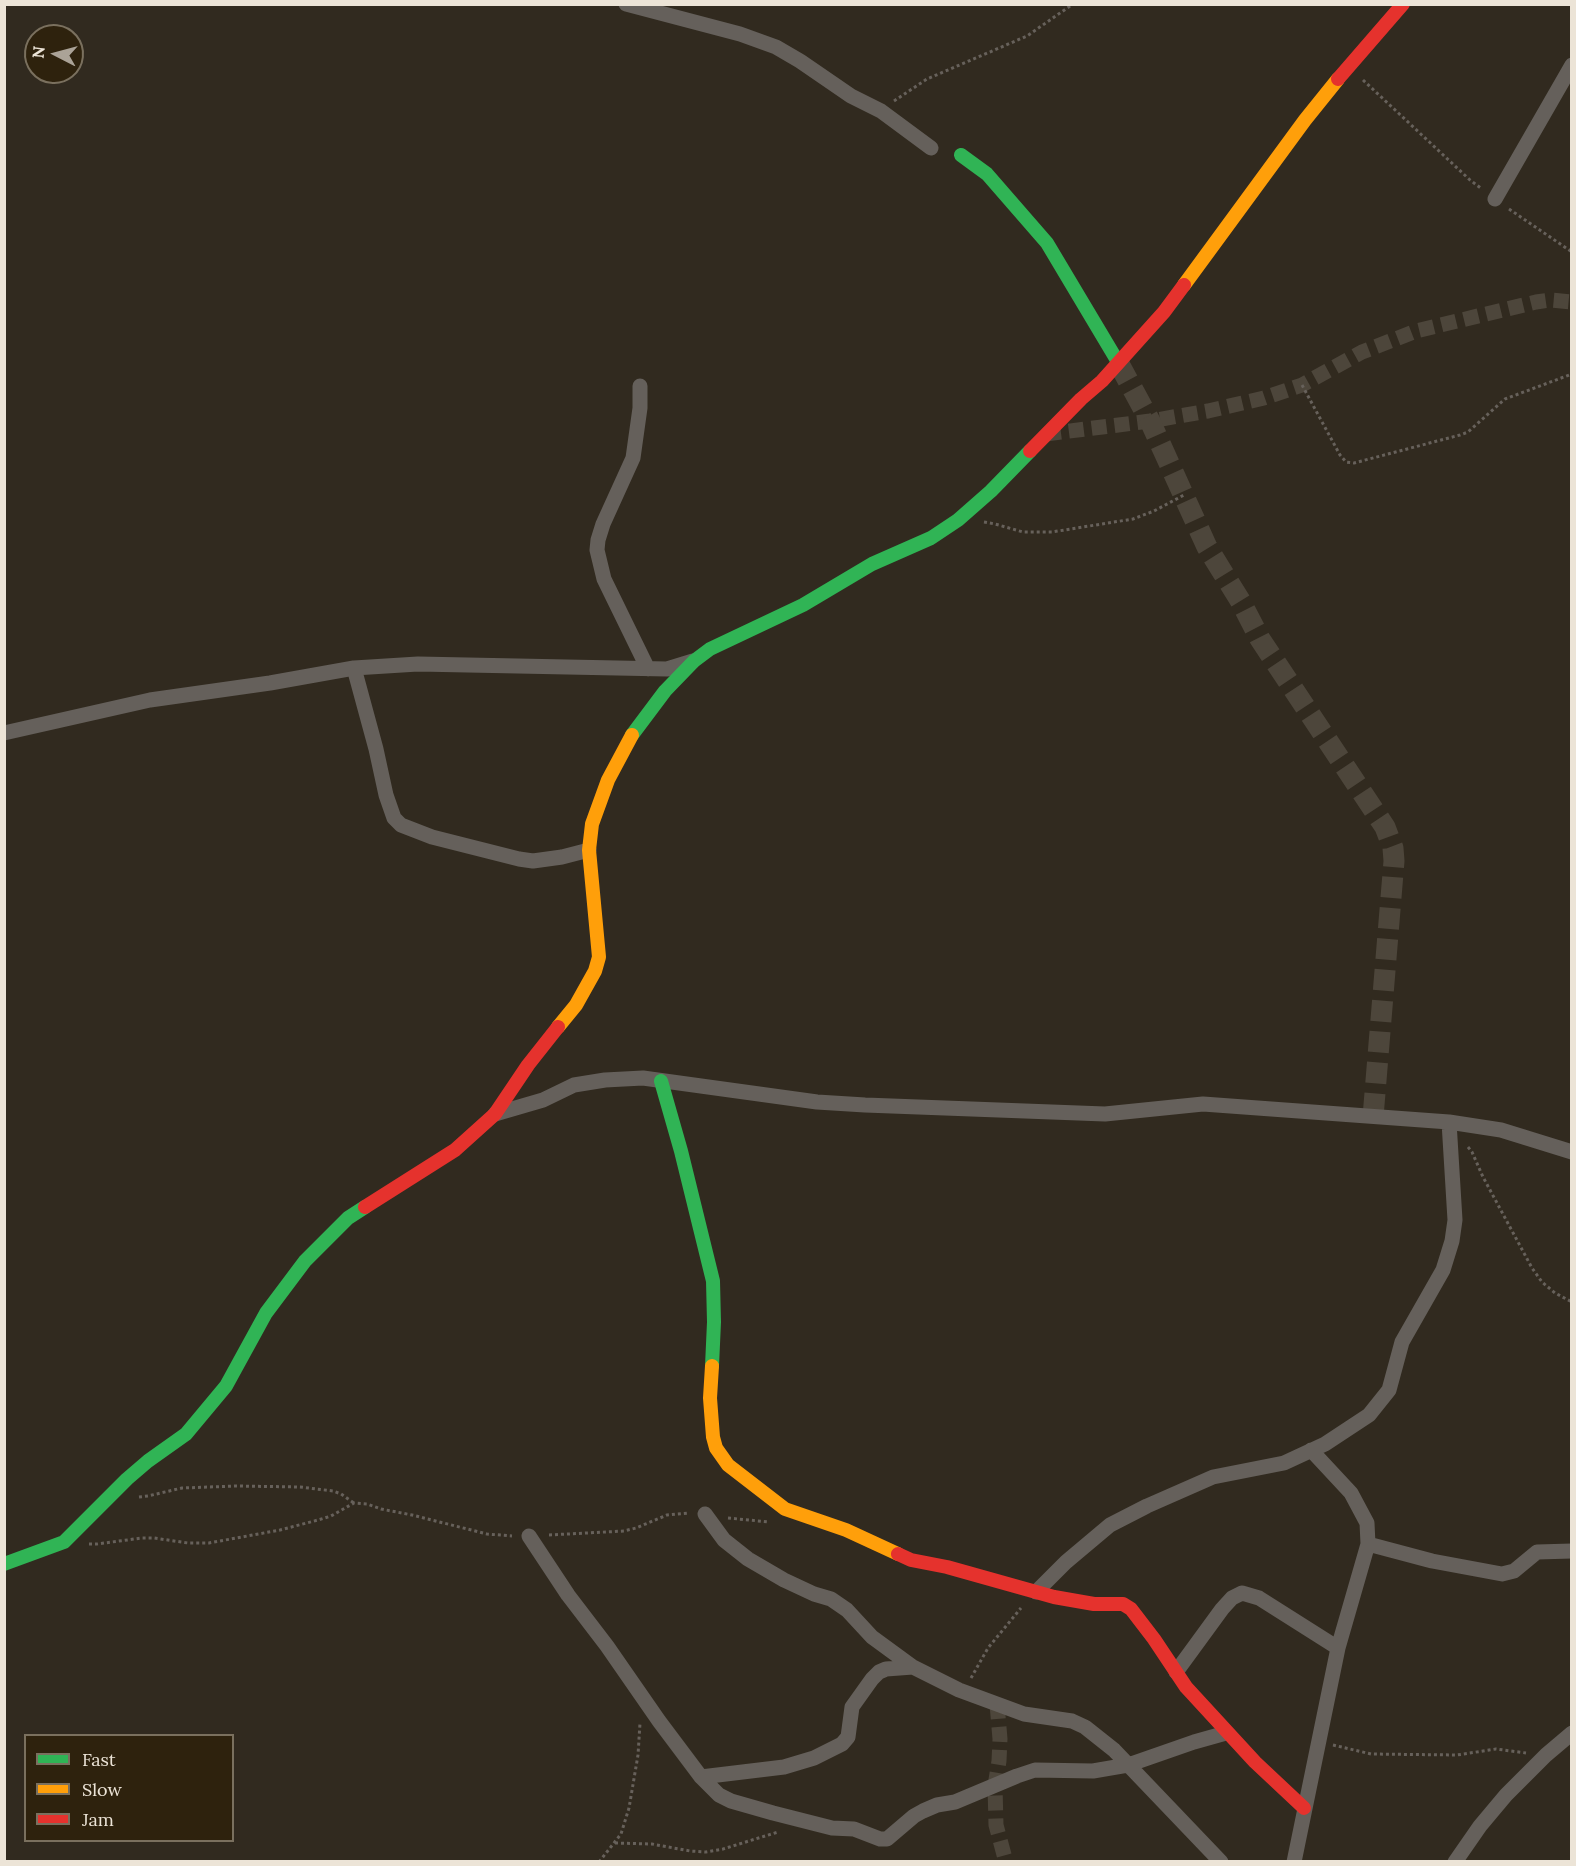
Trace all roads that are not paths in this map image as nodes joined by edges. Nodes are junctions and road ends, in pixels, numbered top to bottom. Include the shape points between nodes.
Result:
1 (626, 4) edge
2 (1403, 4) edge
3 (1572, 65) edge
4 (931, 148) dead end
5 (961, 154) dead end
6 (1495, 199) road end
7 (1118, 362) junction
8 (640, 386) dead end
9 (694, 661) junction
10 (354, 668) junction
11 (648, 669) junction
12 (4, 733) edge
13 (589, 850) junction
14 (662, 1081) junction
15 (495, 1114) junction
16 (1449, 1126) junction
17 (1572, 1152) edge
18 (1311, 1450) junction
19 (705, 1514) road end
20 (529, 1536) road end
21 (1368, 1544) junction
22 (1572, 1551) edge
23 (4, 1564) edge
24 (1036, 1592) junction
25 (1338, 1648) junction
26 (913, 1667) junction
27 (1176, 1672) junction
28 (1227, 1732) junction
29 (1572, 1734) edge
30 (1128, 1766) junction
31 (701, 1777) junction
32 (1304, 1808) junction
33 (1221, 1862) edge
34 (1294, 1862) edge
35 (1455, 1862) edge

1 - 4 street via 776,47 881,111
2 - 7 street via 1305,120 1164,312
3 - 6 street
5 - 7 street via 987,174 1047,243
7 - 9 street via 1015,468 958,520 932,538 872,564
8 - 11 street via 633,458 603,524 597,550 604,579
9 - 11 street via 667,669
9 - 13 street via 665,691 623,750 597,809
10 - 11 street via 428,664
10 - 12 street via 150,700
10 - 13 street via 386,795 400,825 432,837 533,861
13 - 15 street via 599,957 595,971 576,1005
14 - 15 street via 622,1078 574,1085 543,1100
14 - 16 street via 865,1105 1106,1114 1203,1104
14 - 24 street via 713,1281 713,1437 728,1465 792,1512 846,1530 911,1560
15 - 23 street via 455,1150 348,1218 324,1241 266,1313 226,1386 186,1434 127,1479 64,1542
16 - 17 street via 1501,1130
16 - 18 street via 1455,1220 1443,1270 1402,1342 1389,1390 1369,1415
18 - 21 street via 1351,1493 1367,1523
18 - 24 street via 1284,1463 1214,1477 1110,1525
19 - 26 street via 724,1540 748,1559 784,1580 831,1599 872,1637
20 - 31 street
21 - 22 street via 1432,1562 1502,1574 1514,1571 1537,1552
21 - 25 street
24 - 27 street via 1094,1604 1123,1604 1131,1609
25 - 27 street via 1259,1598 1242,1593 1222,1609
25 - 32 street
26 - 30 street via 1024,1714 1072,1721 1114,1750
26 - 31 street via 879,1672 852,1707 848,1737 842,1744 784,1767
27 - 28 street
28 - 30 street
28 - 32 street
29 - 35 street via 1506,1795
30 - 31 street via 1093,1771 1035,1770 923,1811 887,1839 731,1801
30 - 33 street
32 - 34 street

